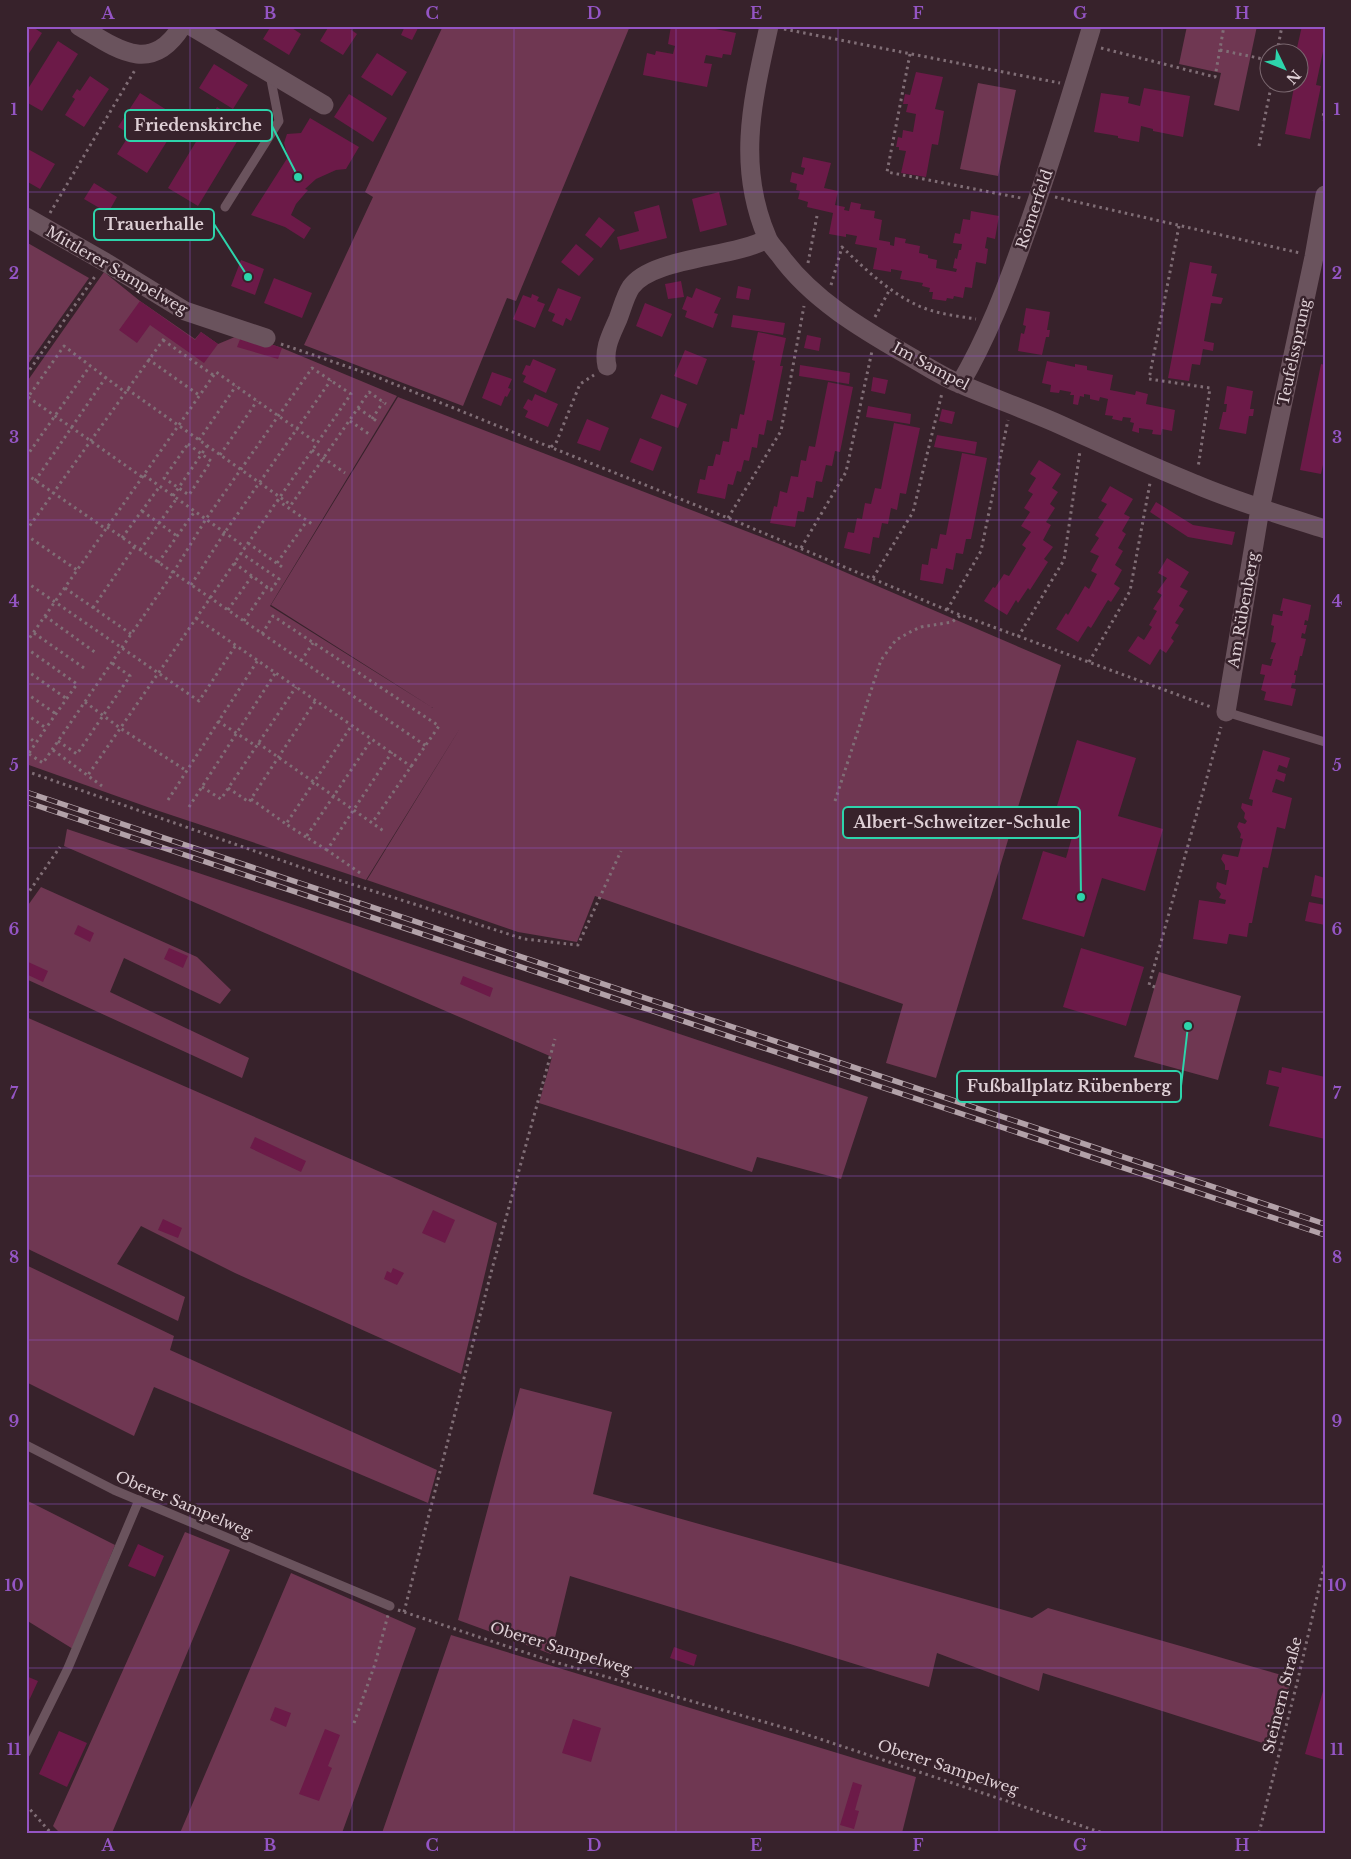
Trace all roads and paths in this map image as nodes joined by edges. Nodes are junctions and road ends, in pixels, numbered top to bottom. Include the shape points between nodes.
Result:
1 (79, 26) edge
2 (182, 26) edge
3 (191, 26) edge
4 (1224, 26) edge
5 (1282, 26) edge
6 (774, 27) edge
7 (1090, 33) edge
8 (1279, 42) edge
9 (1220, 50) junction
10 (144, 54) junction
11 (910, 54) junction
12 (1258, 58) edge
13 (269, 72) junction
14 (1073, 86) junction
15 (1270, 92) edge
16 (324, 105) dead end
17 (1325, 107) edge
18 (1325, 122) edge
19 (1259, 146) dead end
20 (1325, 195) edge
21 (1038, 198) junction
22 (225, 207) dead end
23 (817, 216) dead end
24 (26, 217) edge
25 (43, 226) junction
26 (1179, 226) junction
27 (767, 239) junction
28 (1314, 257) junction
29 (106, 262) junction
30 (890, 289) junction
31 (814, 292) junction
32 (992, 321) junction
33 (873, 334) junction
34 (266, 338) joint
35 (148, 359) junction
36 (90, 366) junction
37 (607, 366) joint
38 (26, 375) edge
39 (213, 375) junction
40 (106, 377) junction
41 (331, 380) junction
42 (953, 380) junction
43 (236, 386) junction
44 (126, 390) junction
45 (199, 396) junction
46 (27, 398) edge
47 (257, 401) junction
48 (1012, 404) junction
49 (358, 408) junction
50 (54, 415) junction
51 (278, 416) junction
52 (372, 419) junction
53 (350, 421) junction
54 (378, 422) dead end
55 (178, 426) junction
56 (71, 427) junction
57 (297, 429) junction
58 (369, 434) dead end
59 (1082, 435) junction
60 (91, 440) junction
61 (199, 440) junction
62 (317, 443) junction
63 (207, 446) junction
64 (551, 448) junction
65 (312, 450) junction
66 (202, 454) junction
67 (220, 455) junction
68 (26, 457) edge
69 (324, 458) junction
70 (1153, 466) junction
71 (240, 470) junction
72 (345, 473) dead end
73 (26, 474) edge
74 (143, 476) junction
75 (35, 481) junction
76 (259, 483) junction
77 (1195, 485) junction
78 (160, 486) junction
79 (178, 488) junction
80 (53, 493) junction
81 (175, 497) junction
82 (278, 498) junction
83 (1260, 509) junction
84 (142, 511) junction
85 (195, 511) junction
86 (728, 518) junction
87 (206, 519) junction
88 (307, 521) junction
89 (159, 523) junction
90 (312, 524) dead end
91 (106, 528) junction
92 (1325, 529) edge
93 (26, 531) edge
94 (225, 532) junction
95 (26, 535) edge
96 (177, 536) junction
97 (122, 538) junction
98 (247, 545) junction
99 (135, 546) junction
100 (801, 548) junction
101 (140, 550) junction
102 (241, 553) junction
103 (158, 563) junction
104 (234, 563) junction
105 (277, 563) junction
106 (285, 569) dead end
107 (77, 570) junction
108 (173, 573) junction
109 (252, 576) junction
110 (873, 578) junction
111 (26, 582) edge
112 (191, 585) junction
113 (267, 587) junction
114 (65, 588) junction
115 (210, 598) junction
116 (55, 602) junction
117 (93, 608) junction
118 (228, 610) junction
119 (948, 610) junction
120 (961, 615) junction
121 (45, 616) junction
122 (196, 618) junction
123 (244, 621) junction
124 (34, 632) junction
125 (131, 634) junction
126 (262, 634) junction
127 (1018, 637) junction
128 (313, 642) junction
129 (26, 643) edge
130 (236, 645) junction
131 (26, 648) edge
132 (122, 648) junction
133 (96, 653) dead end
134 (258, 660) junction
135 (301, 661) junction
136 (1089, 662) junction
137 (112, 663) junction
138 (84, 668) dead end
139 (26, 670) edge
140 (158, 672) junction
141 (276, 672) junction
142 (296, 687) junction
143 (26, 693) edge
144 (67, 699) junction
145 (316, 700) junction
146 (85, 702) junction
147 (1226, 712) junction
148 (26, 714) edge
149 (56, 714) junction
150 (104, 715) junction
151 (218, 721) junction
152 (352, 725) junction
153 (46, 728) junction
154 (120, 728) junction
155 (236, 734) junction
156 (26, 736) edge
157 (372, 739) junction
158 (58, 741) junction
159 (36, 742) junction
160 (1325, 742) edge
161 (257, 745) junction
162 (426, 746) junction
163 (53, 750) junction
164 (392, 752) junction
165 (28, 754) edge
166 (277, 757) junction
167 (412, 767) junction
168 (26, 771) edge
169 (187, 771) junction
170 (88, 775) junction
171 (314, 782) junction
172 (102, 786) dead end
173 (202, 786) junction
174 (228, 788) junction
175 (334, 796) junction
176 (168, 800) dead end
177 (250, 800) junction
178 (835, 801) dead end
179 (189, 807) dead end
180 (354, 810) junction
181 (372, 823) junction
182 (286, 824) junction
183 (385, 832) dead end
184 (306, 837) junction
185 (60, 847) dead end
186 (326, 850) junction
187 (621, 851) dead end
188 (360, 873) dead end
189 (26, 896) edge
190 (1155, 987) dead end
191 (555, 1039) dead end
192 (26, 1445) edge
193 (139, 1500) junction
194 (1325, 1562) edge
195 (390, 1606) junction
196 (404, 1612) junction
197 (354, 1723) dead end
198 (26, 1753) edge
199 (26, 1805) edge
200 (51, 1833) edge
201 (1103, 1833) edge
202 (1259, 1833) edge

1 - 10 street via 119,50
2 - 10 street via 176,36 158,51
3 - 13 street
4 - 9 path
5 - 8 path
6 - 11 path
6 - 27 street, Im Sampel via 755,90 749,139 751,178
7 - 9 path via 1215,77
7 - 14 street, Römerfeld
9 - 12 path
10 - 25 path
11 - 14 path
11 - 21 path via 887,172
13 - 16 street
13 - 22 lane via 280,121
14 - 21 street, Römerfeld
15 - 19 path
17 - 18 path via 1322,117
20 - 28 street, Teufelssprung
21 - 26 path
21 - 32 street, Römerfeld
23 - 31 path
24 - 25 street, Mittlerer Sampelweg
25 - 29 street, Mittlerer Sampelweg
26 - 28 path
26 - 77 path via 1150,379 1210,388
27 - 31 street, Im Sampel via 786,265
27 - 37 street via 748,247 656,269 642,276 631,287 607,345 604,356
28 - 83 street, Teufelssprung
29 - 34 street, Mittlerer Sampelweg via 185,311
29 - 38 path
30 - 31 path via 842,246
30 - 32 path via 920,306
30 - 33 path
31 - 33 street, Im Sampel
31 - 86 path via 804,306 781,431
32 - 42 street, Römerfeld via 978,353
33 - 42 street, Im Sampel
33 - 100 path via 873,349 846,472
34 - 64 path via 372,375
35 - 39 path via 164,338
35 - 44 path
35 - 45 path
36 - 40 path
36 - 46 path via 64,346
36 - 50 path
37 - 64 path via 580,384
39 - 43 path via 216,372
39 - 45 path
40 - 44 path
40 - 56 path
41 - 51 path via 312,368
41 - 57 path
41 - 62 path via 351,394
42 - 48 street, Im Sampel
42 - 110 path via 913,512
43 - 47 path
43 - 61 path
44 - 55 path
44 - 60 path
45 - 55 path
46 - 50 path
47 - 51 path
47 - 67 path
48 - 59 street, Im Sampel
48 - 119 path via 981,551
49 - 52 path
49 - 52 path via 370,392 385,403
49 - 53 path
50 - 56 path
50 - 68 path
51 - 57 path
51 - 71 path
52 - 54 path
53 - 58 path
53 - 69 path
55 - 61 path
55 - 74 path
56 - 60 path
56 - 75 path
57 - 62 path
57 - 76 path
59 - 70 street, Im Sampel
59 - 127 path via 1064,560
60 - 74 path
60 - 80 path
61 - 63 path
62 - 65 path
63 - 66 path
63 - 67 path
64 - 86 path
65 - 69 path
65 - 82 path
66 - 79 path
66 - 79 path via 211,461 189,495
66 - 79 path via 188,444 164,478
67 - 71 path
69 - 72 path
69 - 82 path via 291,505
70 - 77 street, Im Sampel
70 - 136 path via 1130,591
71 - 76 path
71 - 87 path
73 - 75 path
74 - 78 path
74 - 91 path
75 - 80 path
76 - 82 path
76 - 94 path
77 - 83 street, Im Sampel
78 - 81 path
78 - 84 path
79 - 81 path
80 - 91 path
80 - 93 path
81 - 85 path
81 - 89 path
82 - 88 path
82 - 98 path
83 - 92 street, Im Sampel
83 - 147 street, Am Rübenberg
84 - 89 path
84 - 97 path
85 - 87 path
85 - 96 path
86 - 100 path
87 - 94 path
87 - 108 path
88 - 90 path
88 - 105 path
89 - 96 path
89 - 101 path
91 - 97 path
91 - 107 path
94 - 98 path
94 - 112 path
95 - 107 path
96 - 103 path
97 - 99 path
98 - 102 path
98 - 105 path
99 - 101 path
99 - 117 path
100 - 110 path
101 - 103 path
102 - 104 path
102 - 113 path via 279,579 271,590
103 - 108 path
104 - 109 path
104 - 115 path
105 - 106 path
107 - 114 path
108 - 112 path
108 - 125 path
109 - 113 path
109 - 118 path
110 - 119 path
111 - 116 path
112 - 115 path
113 - 123 path
114 - 116 path
114 - 117 path
115 - 118 path
115 - 122 path
116 - 121 path
116 - 132 path
117 - 125 path
118 - 123 path
119 - 120 path
120 - 127 path
120 - 178 path via 952,622 912,631 896,640 881,660
121 - 124 path
121 - 133 path
122 - 130 path
122 - 140 path
123 - 126 path
124 - 129 path
124 - 138 path
125 - 132 path
126 - 128 path via 273,616
126 - 135 path
127 - 136 path
128 - 135 path
128 - 162 path via 439,726
130 - 134 path
130 - 140 path via 199,701
131 - 144 path via 77,684
132 - 137 path
132 - 140 path
134 - 141 path
134 - 151 path
135 - 162 path
136 - 147 path
137 - 146 path
137 - 150 path via 130,676
139 - 144 path
140 - 154 path
141 - 142 path
141 - 155 path
142 - 145 path
142 - 161 path
143 - 149 path
144 - 149 path
145 - 152 path
145 - 166 path
146 - 150 path
146 - 158 path
147 - 160 lane
147 - 190 path via 1148,985
148 - 153 path
149 - 153 path
150 - 154 path
150 - 158 path via 77,754
151 - 155 path
151 - 169 path
152 - 157 path
152 - 171 path
153 - 159 path
154 - 169 path
154 - 170 path
155 - 161 path
155 - 173 path
156 - 159 path
157 - 164 path
157 - 175 path
158 - 163 path
159 - 165 path
161 - 166 path
161 - 174 path
162 - 167 path
163 - 165 path via 43,763
163 - 170 path
164 - 167 path
164 - 180 path
166 - 171 path
166 - 177 path
167 - 181 path
168 - 187 path via 326,876 524,939 578,945
169 - 176 path
170 - 172 path
171 - 175 path
171 - 182 path
173 - 174 path via 221,799
173 - 179 path
174 - 177 path
175 - 180 path
175 - 184 path
177 - 182 path
180 - 181 path
180 - 186 path
181 - 183 path
182 - 184 path
184 - 186 path
185 - 189 path
186 - 188 path
191 - 196 path
192 - 193 lane, Oberer Sampelweg
193 - 195 lane, Oberer Sampelweg
193 - 198 lane via 68,1668
194 - 202 path, Steinern Straße
195 - 196 path, Oberer Sampelweg
195 - 197 path via 375,1664
196 - 201 path, Oberer Sampelweg via 551,1661 796,1731
199 - 200 path

